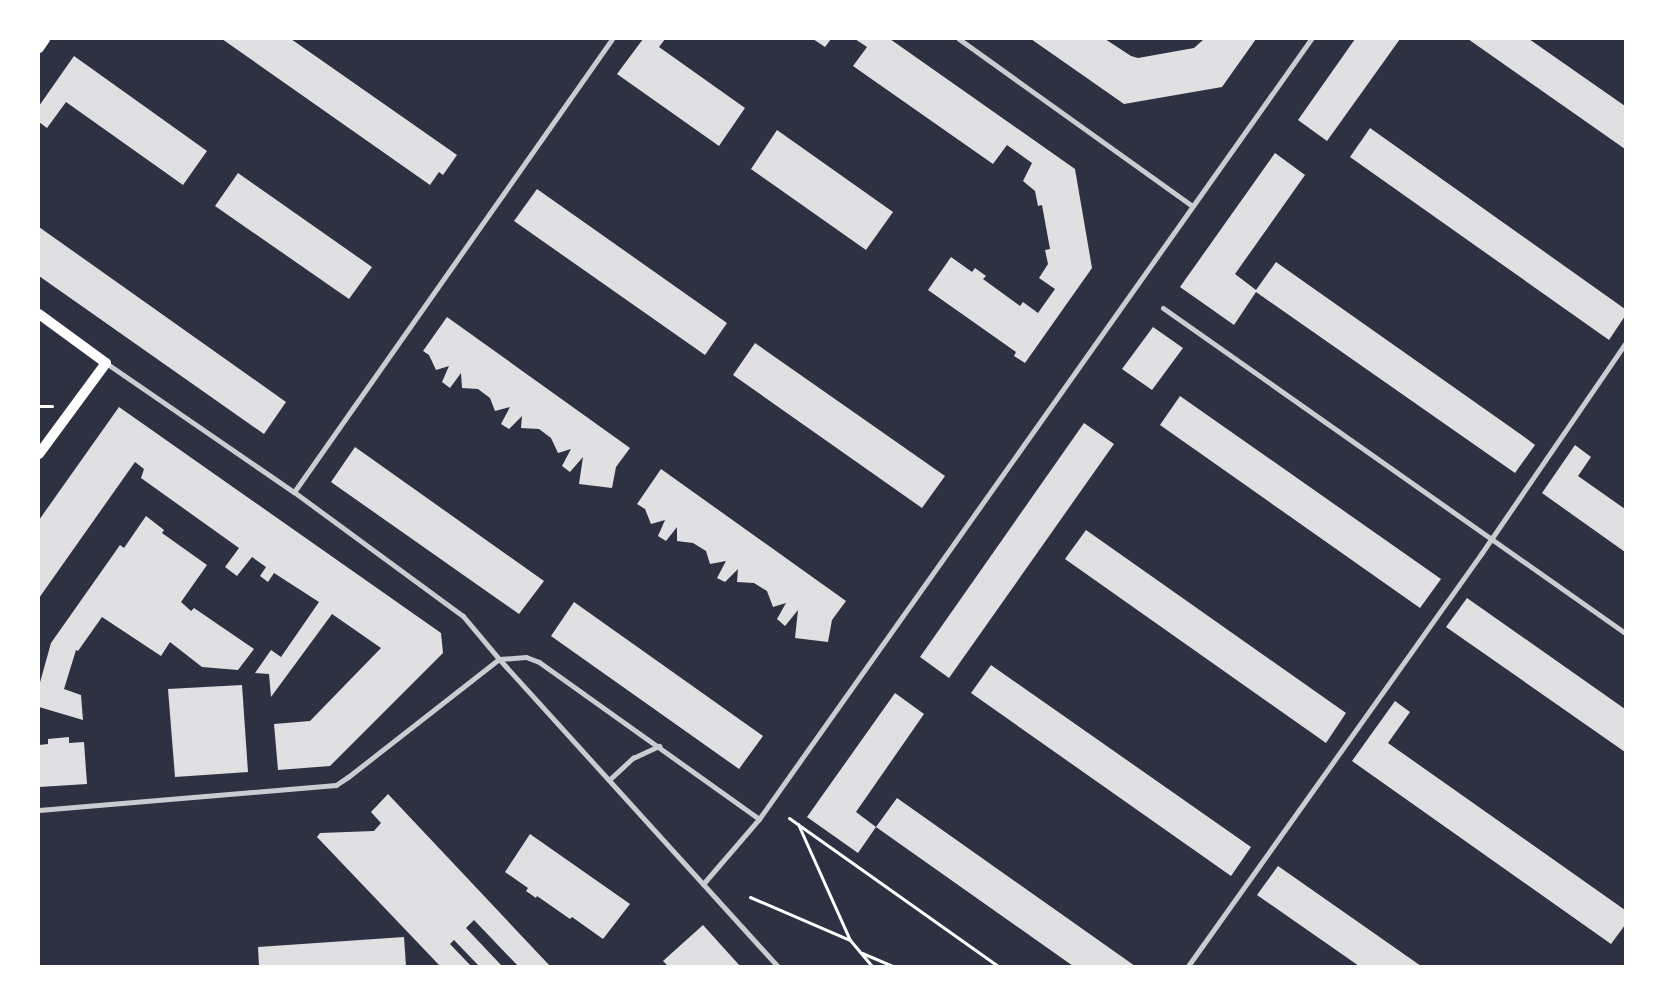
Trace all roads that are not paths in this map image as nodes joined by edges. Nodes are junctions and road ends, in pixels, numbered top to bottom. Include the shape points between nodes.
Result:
1 (45, 39) edge
2 (612, 39) edge
3 (959, 39) edge
4 (1311, 39) edge
5 (39, 48) edge
6 (1192, 206) junction
7 (1163, 308) dead end
8 (39, 314) edge
9 (1625, 344) edge
10 (106, 363) junction
11 (39, 454) edge
12 (294, 492) junction
13 (1491, 539) junction
14 (1625, 633) edge
15 (499, 659) junction
16 (659, 746) junction
17 (608, 780) junction
18 (39, 810) edge
19 (759, 819) junction
20 (703, 884) junction
21 (777, 966) edge
22 (1188, 966) edge

1 - 5 main road
2 - 12 street
3 - 6 street
4 - 6 street
6 - 19 street
7 - 13 street
8 - 10 main road
9 - 13 street
10 - 11 main road
10 - 12 street
12 - 15 street via 463,616
13 - 14 street
13 - 22 street
15 - 16 street via 526,657 539,662
15 - 17 street
15 - 18 street via 336,785
16 - 17 street via 633,758
16 - 19 street
17 - 20 street
19 - 20 street
20 - 21 street

